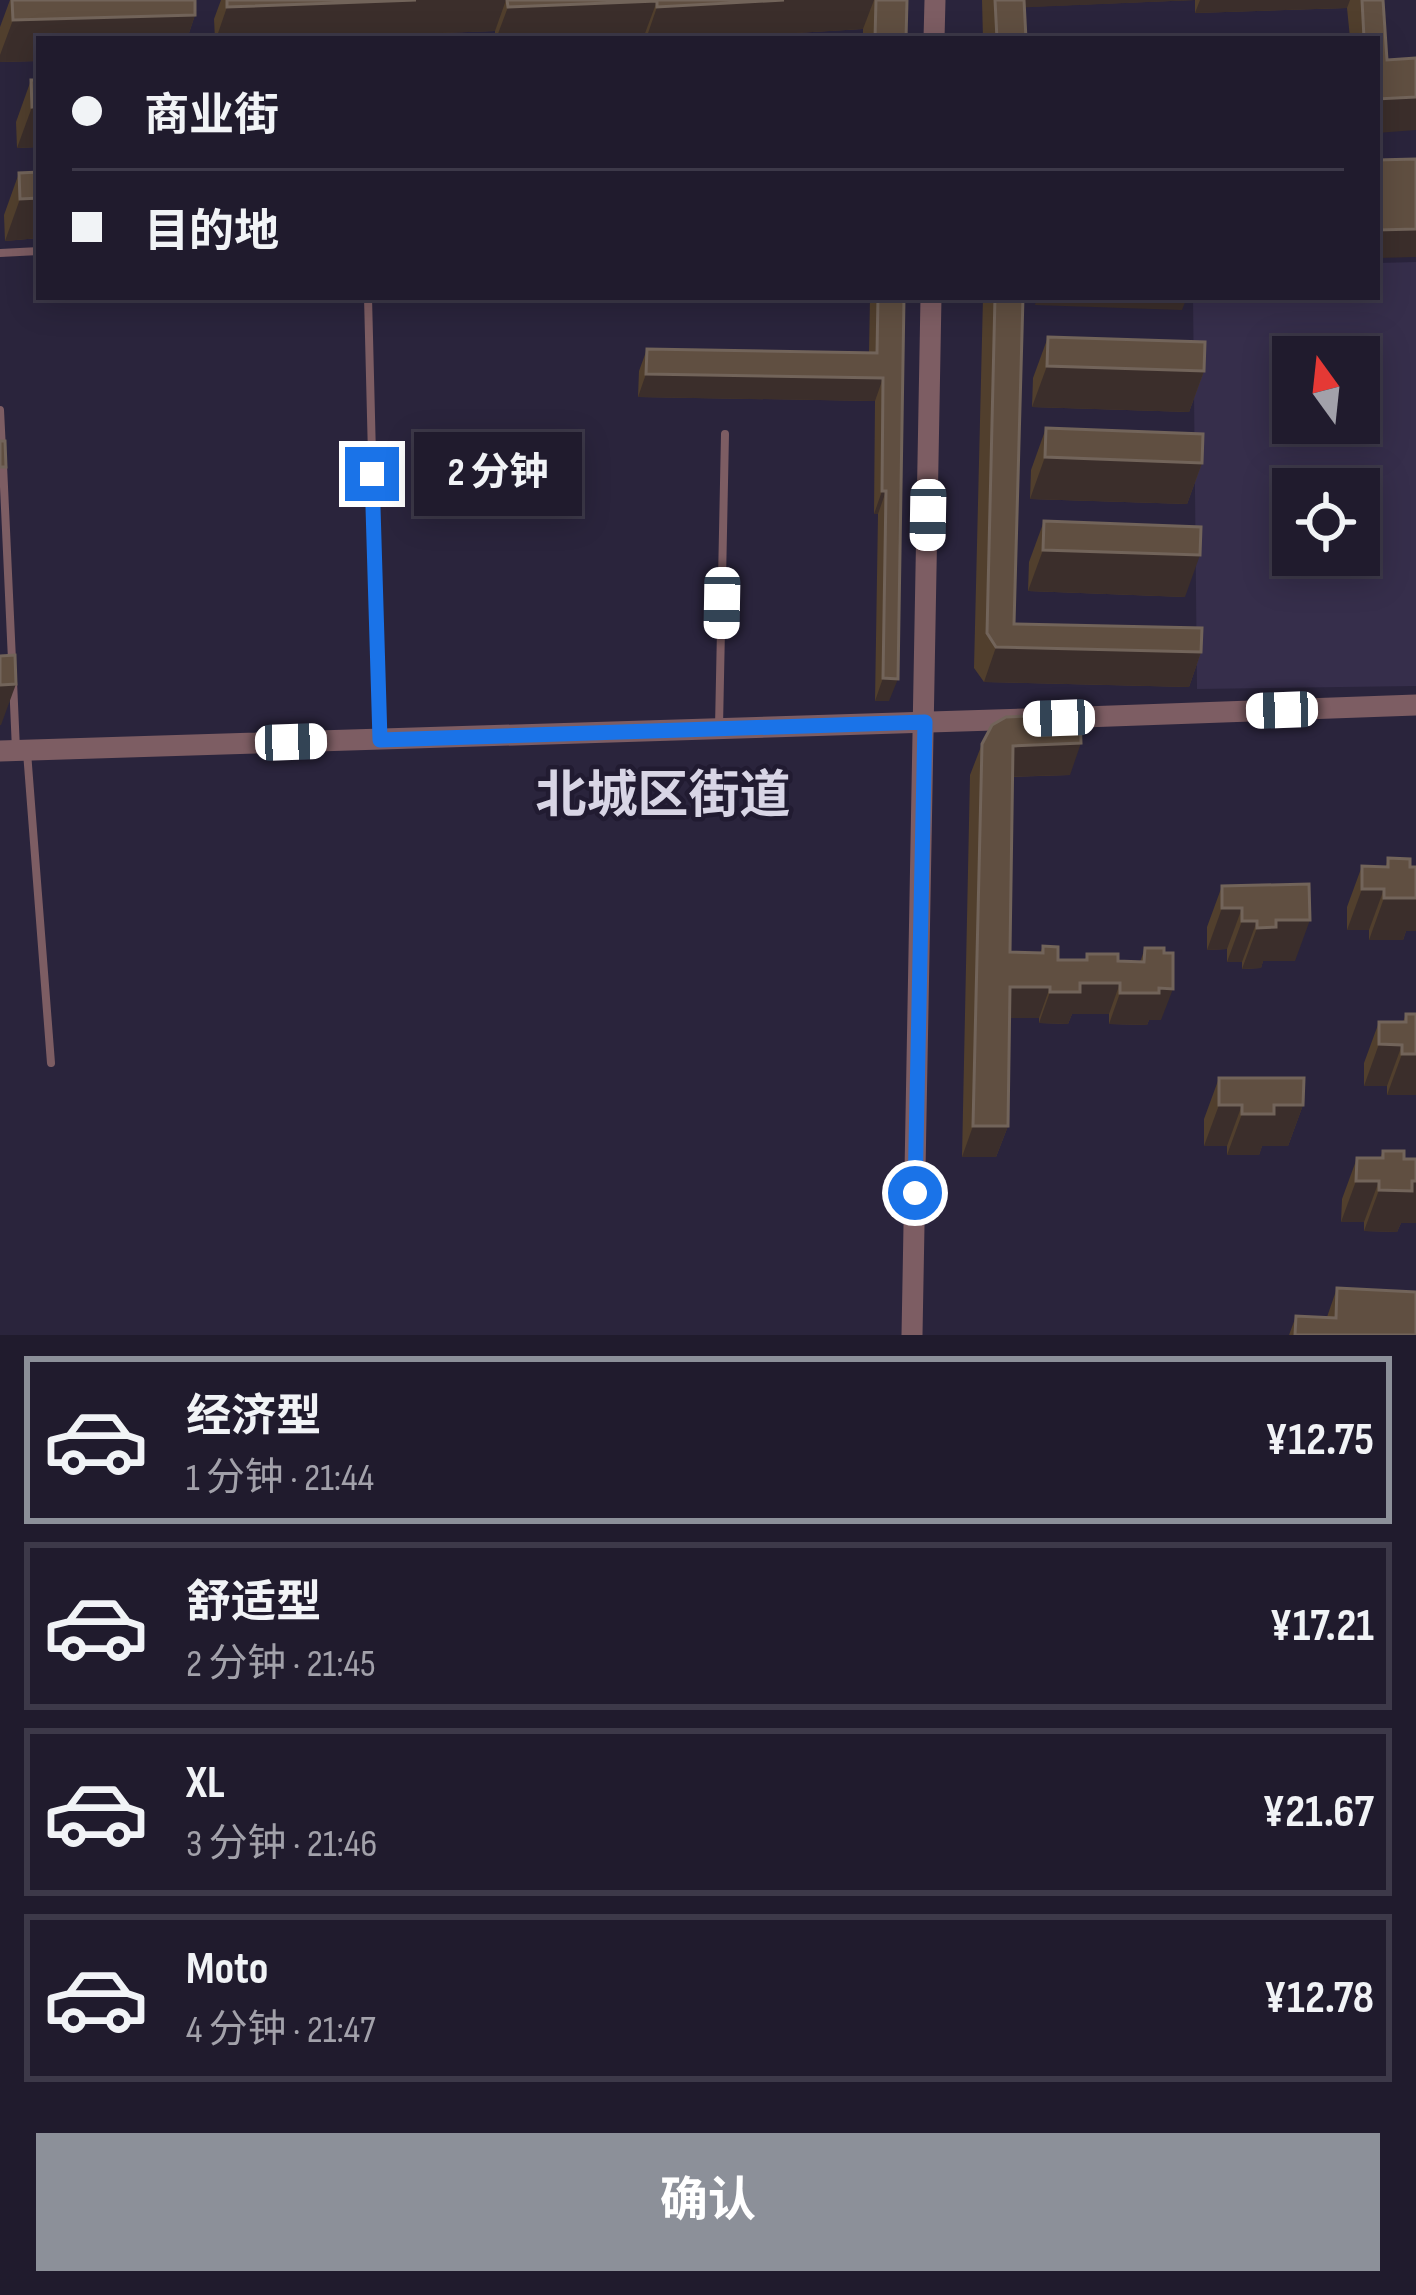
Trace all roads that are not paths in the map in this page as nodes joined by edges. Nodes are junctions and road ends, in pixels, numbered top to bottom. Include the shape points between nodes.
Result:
1 (935, 0) edge
2 (934, 36) edge
3 (36, 251) edge
4 (0, 253) edge
5 (368, 300) edge
6 (931, 300) edge
7 (0, 410) edge
8 (724, 434) dead end
9 (1416, 705) edge
10 (925, 722) junction
11 (719, 729) junction
12 (380, 740) junction
13 (14, 751) edge
14 (51, 1063) dead end
15 (912, 1335) edge

1 - 2 street
3 - 4 lane
5 - 12 lane
6 - 10 street
7 - 13 lane
8 - 11 lane
9 - 10 street
10 - 11 street
10 - 15 street
11 - 12 street
12 - 13 street
13 - 14 lane

